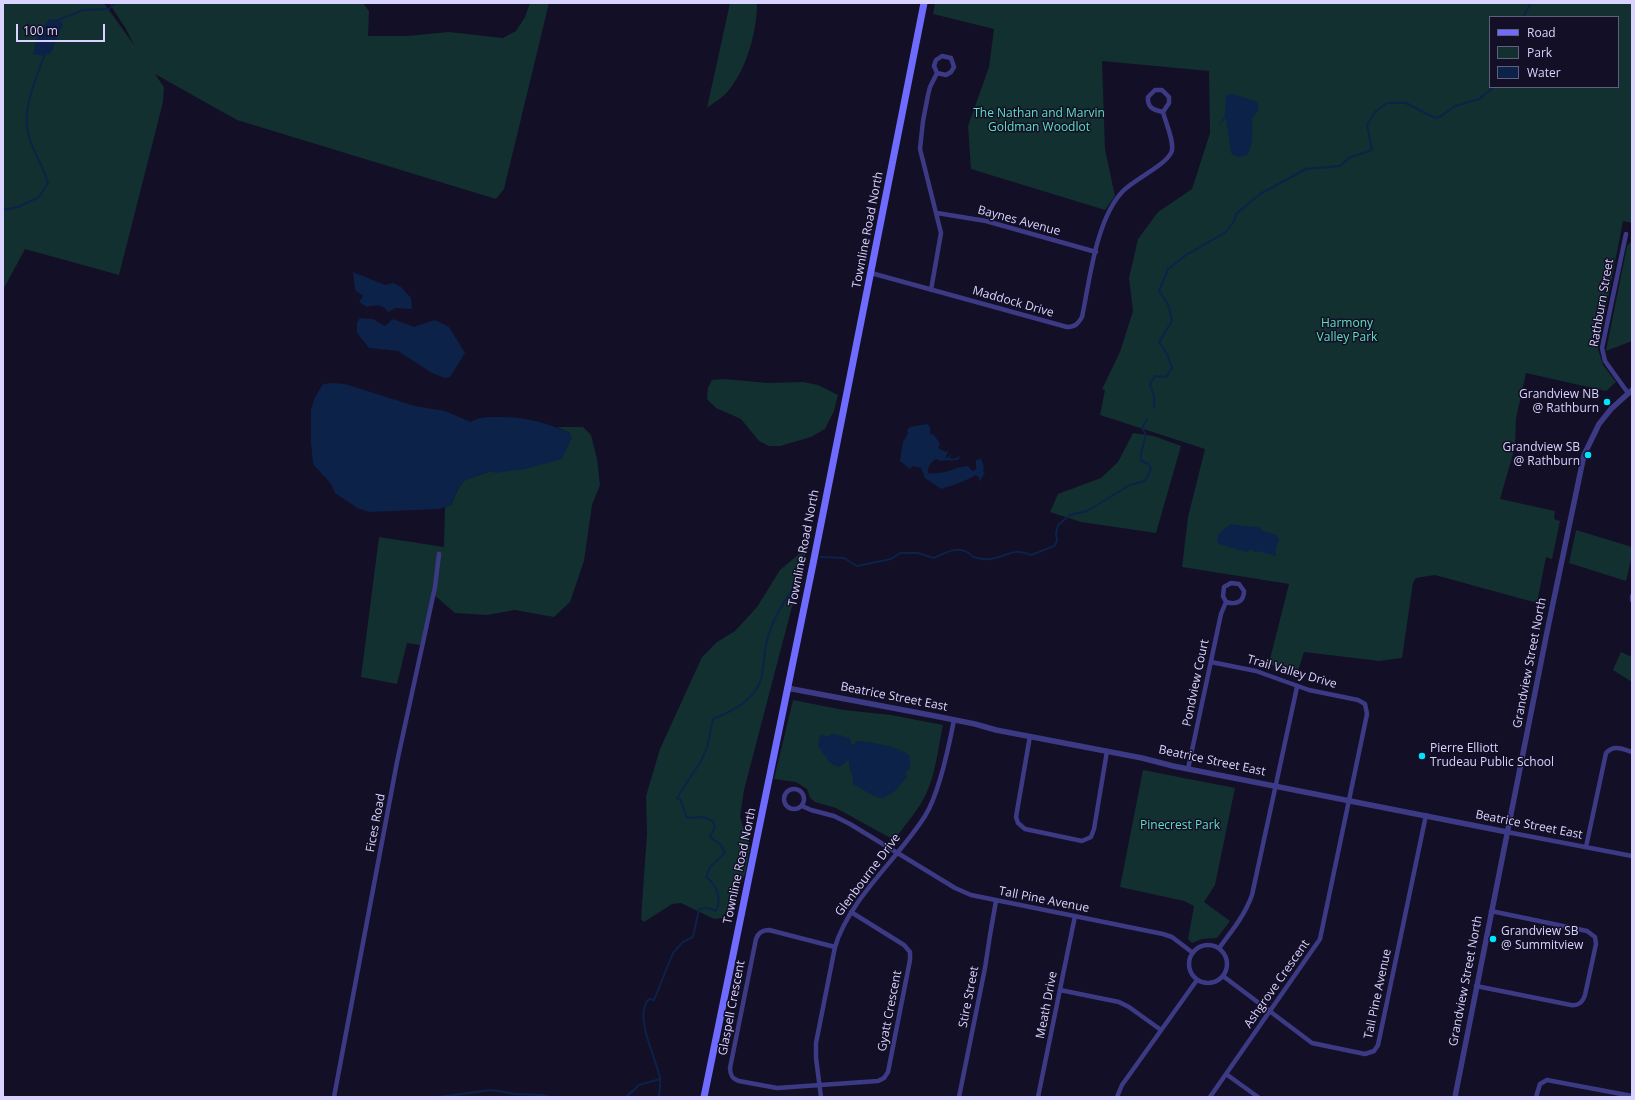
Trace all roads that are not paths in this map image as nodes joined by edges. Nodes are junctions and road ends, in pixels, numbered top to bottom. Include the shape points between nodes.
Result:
1 (924, 3) edge
2 (937, 73) junction
3 (1163, 112) junction
4 (937, 213) junction
5 (1626, 234) dead end
6 (1096, 252) junction
7 (870, 273) junction
8 (931, 290) junction
9 (1630, 392) edge
10 (439, 554) dead end
11 (1632, 596) edge
12 (1632, 600) edge
13 (1226, 602) junction
14 (1211, 662) junction
15 (1297, 687) junction
16 (787, 688) junction
17 (954, 720) junction
18 (1030, 736) junction
19 (1107, 751) junction
20 (1632, 752) edge
21 (1188, 769) junction
22 (1275, 786) junction
23 (1349, 800) junction
24 (802, 806) junction
25 (1426, 815) junction
26 (1507, 832) junction
27 (1586, 847) junction
28 (897, 852) junction
29 (1632, 856) edge
30 (996, 901) junction
31 (1492, 911) junction
32 (851, 912) junction
33 (1075, 916) junction
34 (835, 947) junction
35 (1219, 948) junction
36 (1193, 953) junction
37 (1223, 976) junction
38 (1197, 980) junction
39 (1476, 986) junction
40 (1060, 990) junction
41 (1270, 1011) junction
42 (1161, 1030) junction
43 (1226, 1074) junction
44 (819, 1085) junction
45 (1632, 1096) edge
46 (334, 1097) edge
47 (704, 1097) edge
48 (821, 1097) edge
49 (959, 1097) edge
50 (1038, 1097) edge
51 (1117, 1097) edge
52 (1210, 1097) edge
53 (1258, 1097) edge
54 (1454, 1097) edge
55 (1536, 1097) edge

1 - 7 main road, Townline Road North
2 - 2 street via 946,75 951,72 954,67 950,58 942,56 936,60 934,66
2 - 4 street via 930,87 920,149
3 - 3 street via 1169,103 1169,97 1162,90 1155,90 1148,97 1149,105 1154,110
3 - 6 street via 1173,146 1172,153 1130,185 1115,201 1105,220
4 - 6 street, Baynes Avenue via 986,221
4 - 8 street via 940,233
5 - 9 street, Rathburn Street via 1602,348 1605,361
6 - 8 street, Maddock Drive via 1082,317 1079,324 1073,327
7 - 8 street, Maddock Drive
7 - 16 main road, Townline Road North
9 - 26 street, Grandview Street North via 1599,424 1584,455
10 - 46 street, Fices Road
11 - 12 street
13 - 13 street, Pondview Court via 1234,604 1242,598 1244,591 1239,584 1231,583 1224,587 1223,596
13 - 14 street, Pondview Court
14 - 15 street, Trail Valley Drive via 1265,673
14 - 21 street, Pondview Court
15 - 22 street
15 - 23 street, Trail Valley Drive via 1358,700 1365,704 1367,714
16 - 17 street, Beatrice Street East
16 - 47 main road, Townline Road North
17 - 18 street, Beatrice Street East
17 - 28 street, Glenbourne Drive via 937,787 925,816
18 - 19 street, Beatrice Street East
18 - 19 street via 1016,817 1018,824 1025,829 1082,840 1091,837
19 - 21 street, Beatrice Street East
20 - 27 street via 1616,747 1606,753
21 - 22 street, Beatrice Street East
22 - 23 street, Beatrice Street East
22 - 35 street via 1248,907
23 - 25 street, Beatrice Street East
23 - 41 street, Ashgrove Crescent via 1320,939
24 - 24 street via 804,797 801,792 795,789 786,794 784,800 787,807 796,809
24 - 28 street, Tall Pine Avenue via 843,820
25 - 26 street, Beatrice Street East
25 - 41 street, Tall Pine Avenue via 1376,1050 1365,1054 1316,1045
26 - 27 street, Beatrice Street East
26 - 31 street, Grandview Street North
27 - 29 street, Beatrice Street East
28 - 30 street, Tall Pine Avenue via 960,890 976,897
28 - 32 street, Glenbourne Drive
30 - 33 street, Tall Pine Avenue
30 - 49 street, Stire Street
31 - 39 street, Grandview Street North
31 - 39 street via 1587,931 1595,937 1596,944 1585,995 1578,1005
32 - 34 street, Glenbourne Drive via 840,931
32 - 44 street, Gyatt Crescent via 906,946 910,952 910,960 886,1076 878,1081
33 - 36 street, Tall Pine Avenue via 1166,935
33 - 40 street, Meath Drive
34 - 44 street, Glenbourne Drive via 816,1043
34 - 44 street, Glaspell Crescent via 769,930 758,934 730,1068 730,1074 734,1079 752,1084 777,1088
35 - 36 street via 1202,946
35 - 37 street via 1227,962
36 - 38 street via 1190,958 1190,970
37 - 38 street via 1214,983
37 - 41 street, Tall Pine Avenue
38 - 42 street
39 - 54 street, Grandview Street North
40 - 42 street via 1119,1002
40 - 50 street, Meath Drive
41 - 43 street, Ashgrove Crescent
42 - 51 street via 1122,1085
43 - 52 street, Ashgrove Crescent
43 - 53 street
44 - 48 street, Glenbourne Drive
45 - 55 street via 1547,1080 1540,1084

